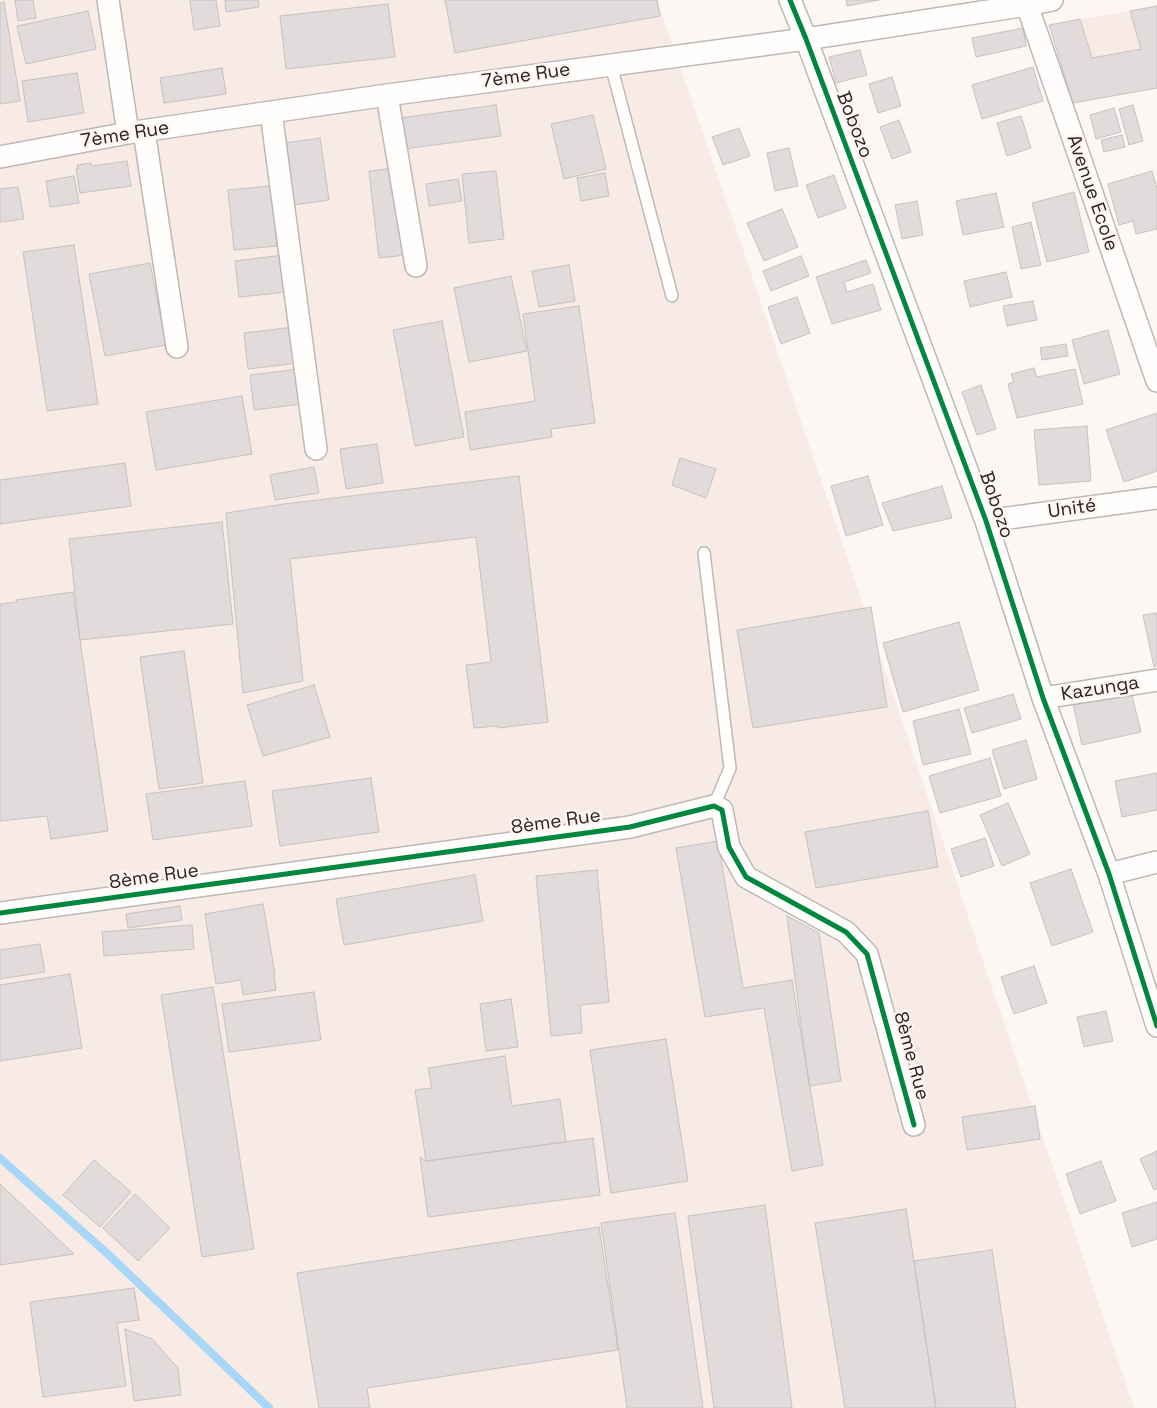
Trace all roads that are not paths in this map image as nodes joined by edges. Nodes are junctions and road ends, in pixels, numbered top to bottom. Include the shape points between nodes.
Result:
1 (108, 0) edge
2 (790, 0) edge
3 (1052, 0) edge
4 (1027, 5) junction
5 (806, 39) junction
6 (611, 65) junction
7 (387, 95) junction
8 (271, 112) junction
9 (136, 132) junction
10 (0, 157) edge
11 (416, 266) dead end
12 (672, 296) dead end
13 (177, 347) dead end
14 (1157, 381) edge
15 (316, 449) dead end
16 (1157, 498) edge
17 (986, 521) junction
18 (704, 553) dead end
19 (1157, 680) edge
20 (1042, 698) junction
21 (714, 806) junction
22 (1157, 862) edge
23 (1109, 874) junction
24 (0, 913) edge
25 (1157, 1026) edge
26 (914, 1125) dead end

1 - 9 street
2 - 5 street, Bobozo
3 - 4 street, 7ème Rue
4 - 5 street, 7ème Rue
4 - 14 street, Avenue Ecole
5 - 6 street, 7ème Rue
5 - 17 street, Bobozo
6 - 7 street, 7ème Rue
6 - 12 lane
7 - 8 street, 7ème Rue
7 - 11 street
8 - 9 street, 7ème Rue
8 - 15 street
9 - 10 street, 7ème Rue
9 - 13 street
16 - 17 street, Unité
17 - 20 street, Bobozo
18 - 21 lane via 730,768
19 - 20 street, Kazunga
20 - 23 street, Bobozo
21 - 24 street, 8ème Rue via 630,827
21 - 26 street, 8ème Rue via 722,810 729,847 746,877 846,932 867,954
22 - 23 street
23 - 25 street, Bobozo

